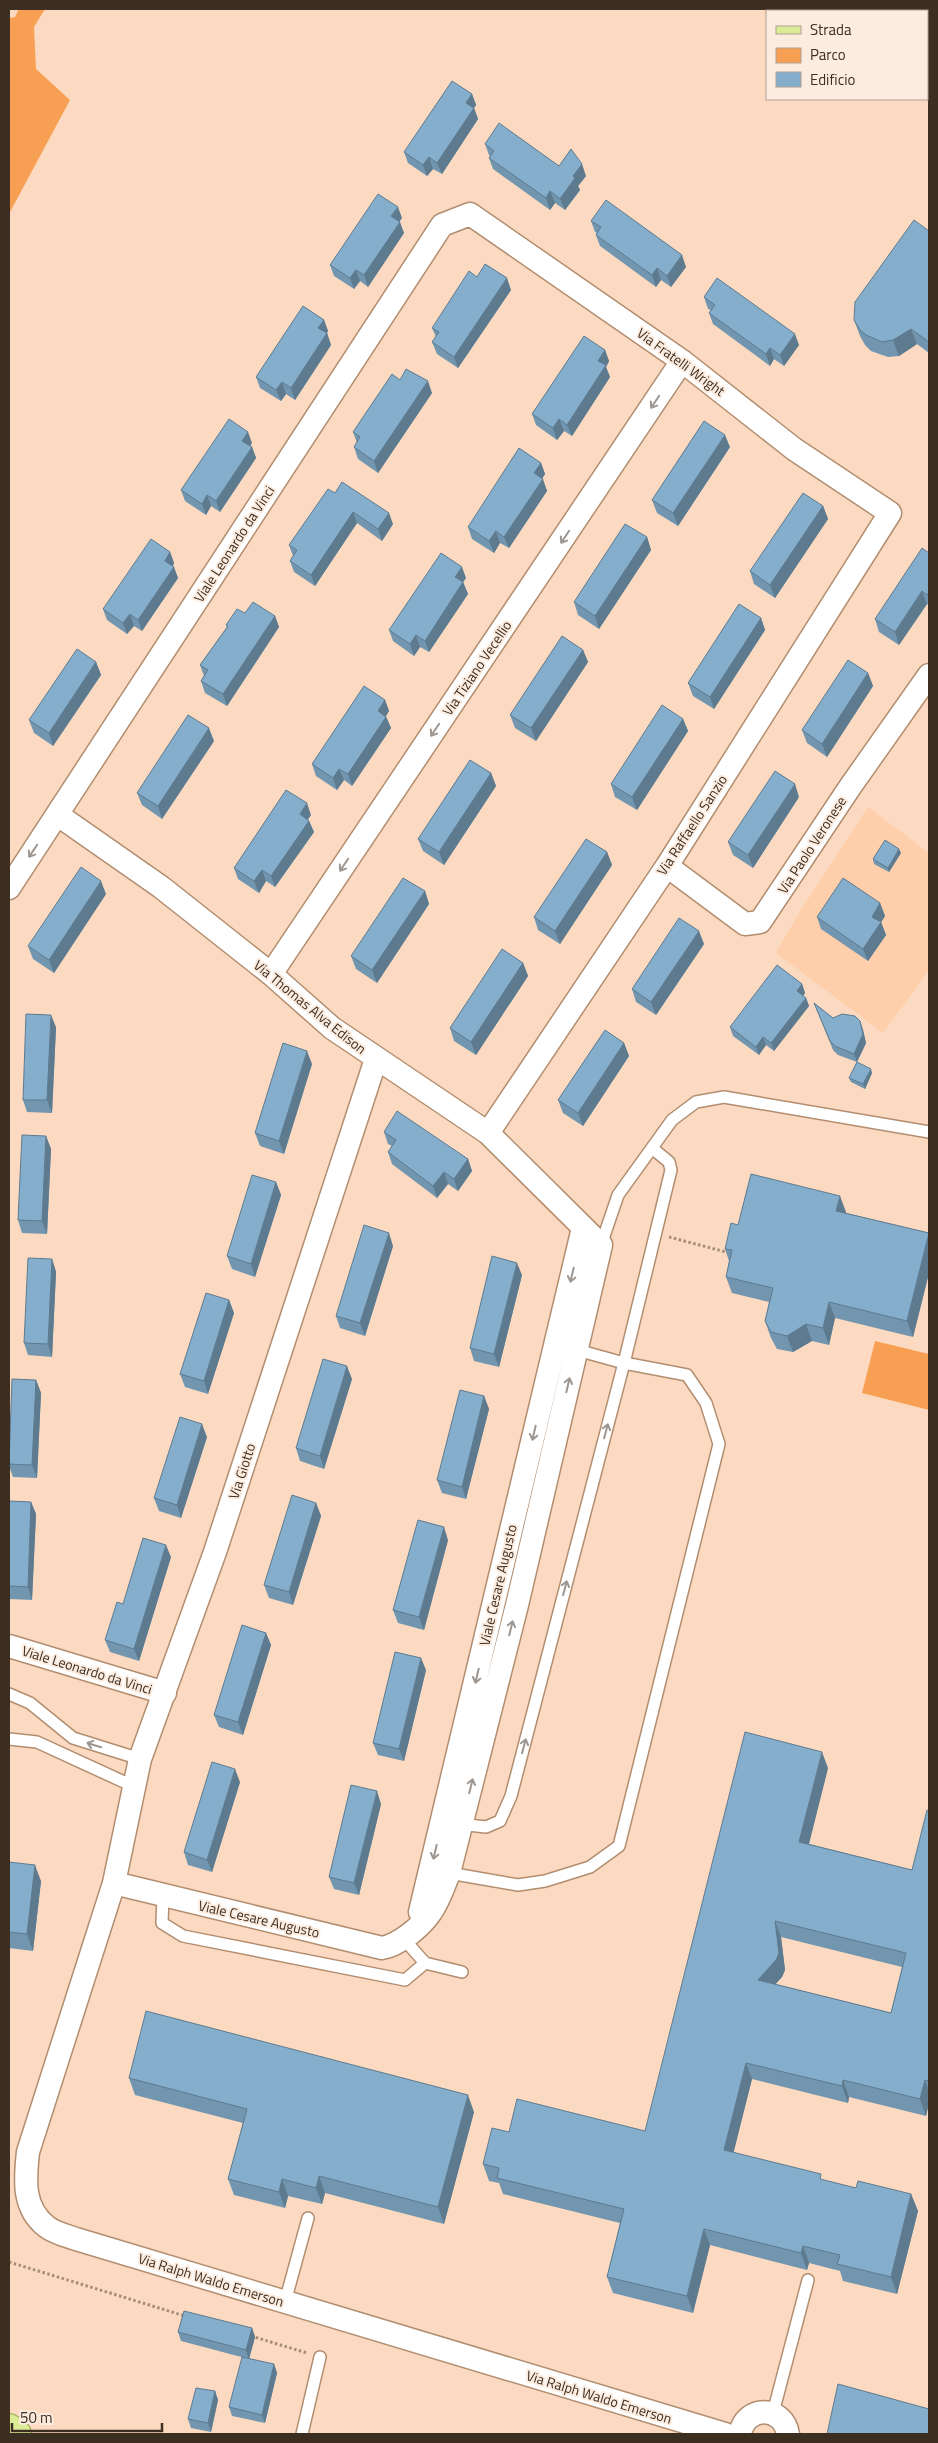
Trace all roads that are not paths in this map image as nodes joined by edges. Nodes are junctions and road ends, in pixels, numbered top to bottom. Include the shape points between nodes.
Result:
1 (470, 214) joint
2 (682, 362) junction
3 (890, 514) joint
4 (929, 675) edge
5 (58, 815) junction
6 (667, 866) junction
7 (9, 888) edge
8 (271, 974) junction
9 (376, 1060) junction
10 (929, 1132) edge
11 (488, 1133) junction
12 (652, 1148) junction
13 (583, 1228) junction
14 (601, 1245) junction
15 (577, 1350) junction
16 (624, 1363) junction
17 (9, 1646) edge
18 (9, 1694) edge
19 (165, 1694) junction
20 (9, 1739) edge
21 (140, 1759) junction
22 (135, 1787) junction
23 (452, 1822) junction
24 (449, 1873) junction
25 (114, 1883) junction
26 (163, 1896) junction
27 (403, 1938) junction
28 (425, 1963) junction
29 (462, 1972) dead end
30 (308, 2218) dead end
31 (808, 2280) dead end
32 (285, 2302) junction
33 (320, 2357) road end
34 (773, 2413) junction
35 (9, 2428) edge
36 (17, 2434) edge
37 (302, 2434) edge
38 (725, 2434) edge
39 (740, 2434) edge
40 (788, 2434) edge

1 - 2 street, Via Fratelli Wright
1 - 5 street, Viale Leonardo da Vinci via 442,225
2 - 3 street, Via Fratelli Wright via 794,449
2 -> 8 street, Via Tiziano Vecellio
3 - 6 street, Via Raffaello Sanzio
4 - 6 street, Via Paolo Veronese via 760,922 745,924
5 -> 7 street, Viale Leonardo da Vinci
5 - 8 street, Via Thomas Alva Edison via 161,888
6 - 11 street, Via Raffaello Sanzio
8 - 9 street, Via Thomas Alva Edison via 332,1028
9 - 11 street, Via Thomas Alva Edison
9 - 19 street, Via Giotto via 215,1552
10 - 12 lane via 714,1097 696,1102 679,1113
11 - 13 street, Via Thomas Alva Edison
12 - 14 lane via 618,1195
12 - 16 lane via 669,1162 671,1170
13 - 14 street, Via Thomas Alva Edison
13 -> 23 street, Viale Cesare Augusto
14 - 15 street, Viale Cesare Augusto
15 - 16 lane
23 -> 15 street, Viale Cesare Augusto via 517,1605
23 -> 16 lane via 486,1827 500,1821 511,1796
16 - 24 lane via 687,1375 706,1403 719,1444 619,1846 590,1867 545,1881 518,1885
17 - 19 street, Viale Leonardo da Vinci
21 -> 18 lane via 73,1738 30,1702
19 - 21 street, Via Giotto
20 - 22 lane via 37,1742
21 - 22 street, Via Giotto
22 - 25 street, Via Giotto
23 - 24 street, Viale Cesare Augusto
23 -> 27 street, Viale Cesare Augusto via 416,1921
24 - 27 street, Viale Cesare Augusto via 432,1912
25 - 26 street, Viale Cesare Augusto
25 - 32 street, Via Ralph Waldo Emerson via 28,2152 25,2186 31,2210 47,2227 76,2239
26 - 27 street, Viale Cesare Augusto via 382,1948
26 - 28 lane via 162,1923 183,1936 405,1980
27 - 28 lane
28 - 29 lane
30 - 32 lane
31 - 34 lane
32 - 38 street, Via Ralph Waldo Emerson
33 - 37 lane
34 - 39 street via 754,2413 746,2419
34 - 40 street via 781,2418
35 - 36 main road

